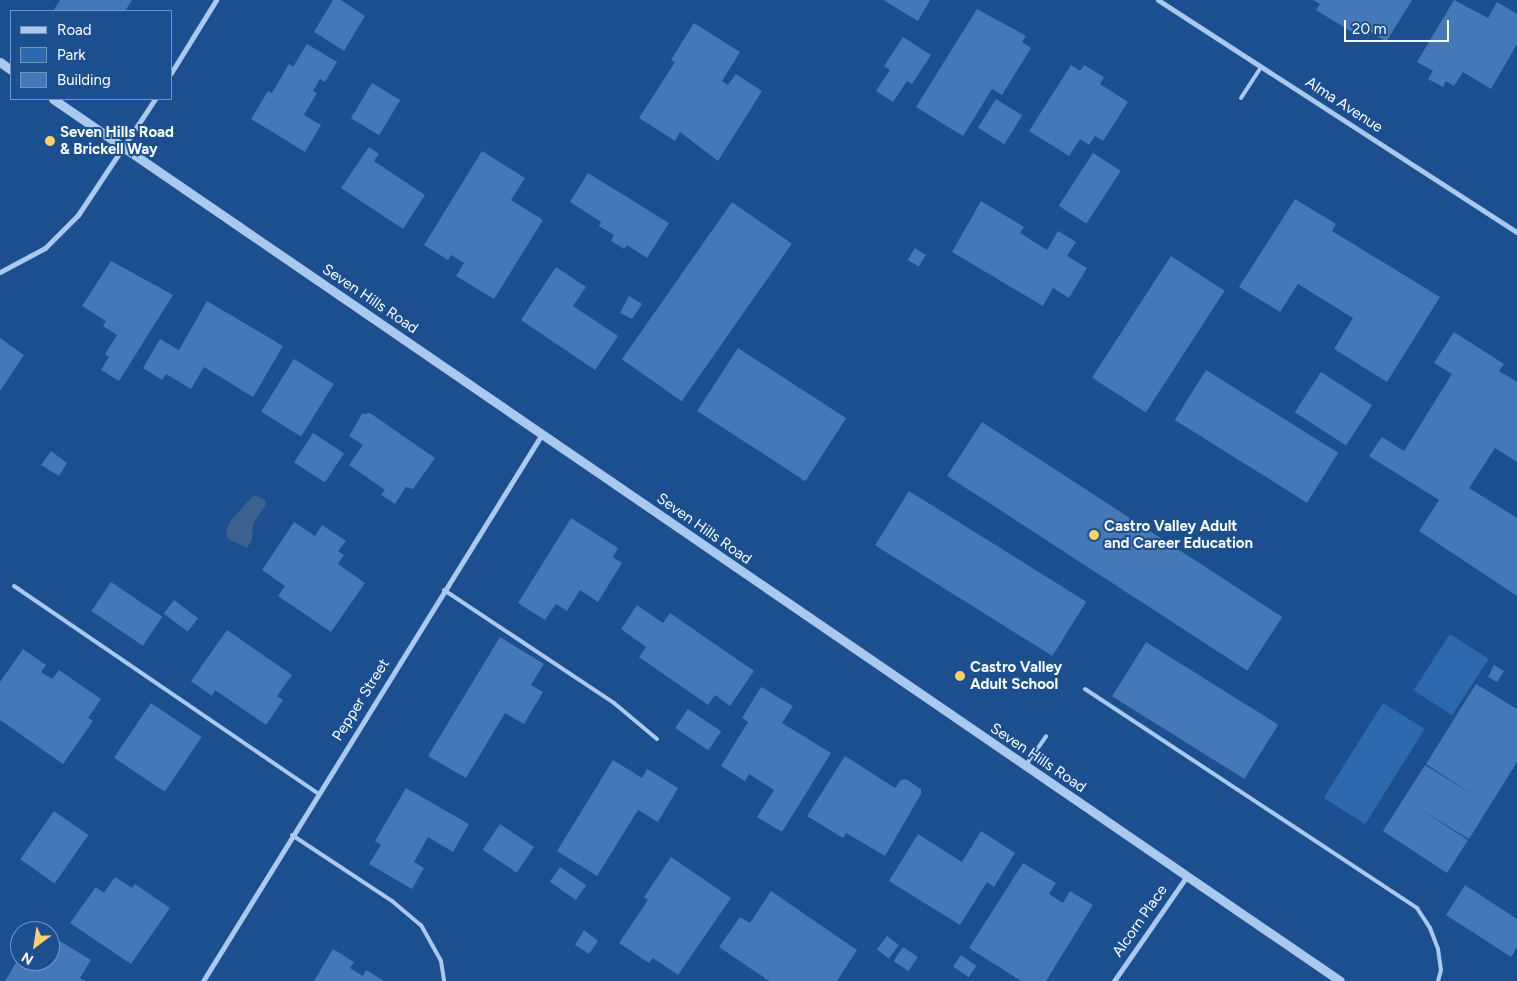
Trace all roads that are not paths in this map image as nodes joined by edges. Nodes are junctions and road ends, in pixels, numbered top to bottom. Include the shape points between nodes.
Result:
1 (216, 0) edge
2 (1158, 0) edge
3 (1261, 67) junction
4 (172, 71) edge
5 (1241, 98) dead end
6 (54, 100) edge
7 (154, 100) edge
8 (125, 148) junction
9 (1517, 232) edge
10 (0, 272) edge
11 (542, 434) junction
12 (14, 586) dead end
13 (444, 590) junction
14 (1084, 688) dead end
15 (1046, 736) dead end
16 (657, 739) dead end
17 (1026, 765) junction
18 (317, 793) junction
19 (292, 835) junction
20 (1187, 876) junction
21 (203, 981) edge
22 (444, 981) edge
23 (1114, 981) edge
24 (1340, 981) edge
25 (1438, 981) edge

1 - 4 street
2 - 3 street, Alma Avenue
3 - 5 lane
3 - 9 street, Alma Avenue
6 - 8 street, Seven Hills Road
7 - 8 street
8 - 10 street via 93,196 63,232 22,262
8 - 11 street, Seven Hills Road
11 - 13 street, Pepper Street
11 - 17 street, Seven Hills Road
12 - 18 lane
13 - 16 lane via 614,703
13 - 18 street, Pepper Street
14 - 25 lane via 1417,908 1438,949 1441,970
15 - 17 lane
17 - 20 street, Seven Hills Road
18 - 19 street, Pepper Street
19 - 21 street, Pepper Street
19 - 22 lane via 392,901 421,925 441,961
20 - 23 street, Alcorn Place
20 - 24 street, Seven Hills Road

